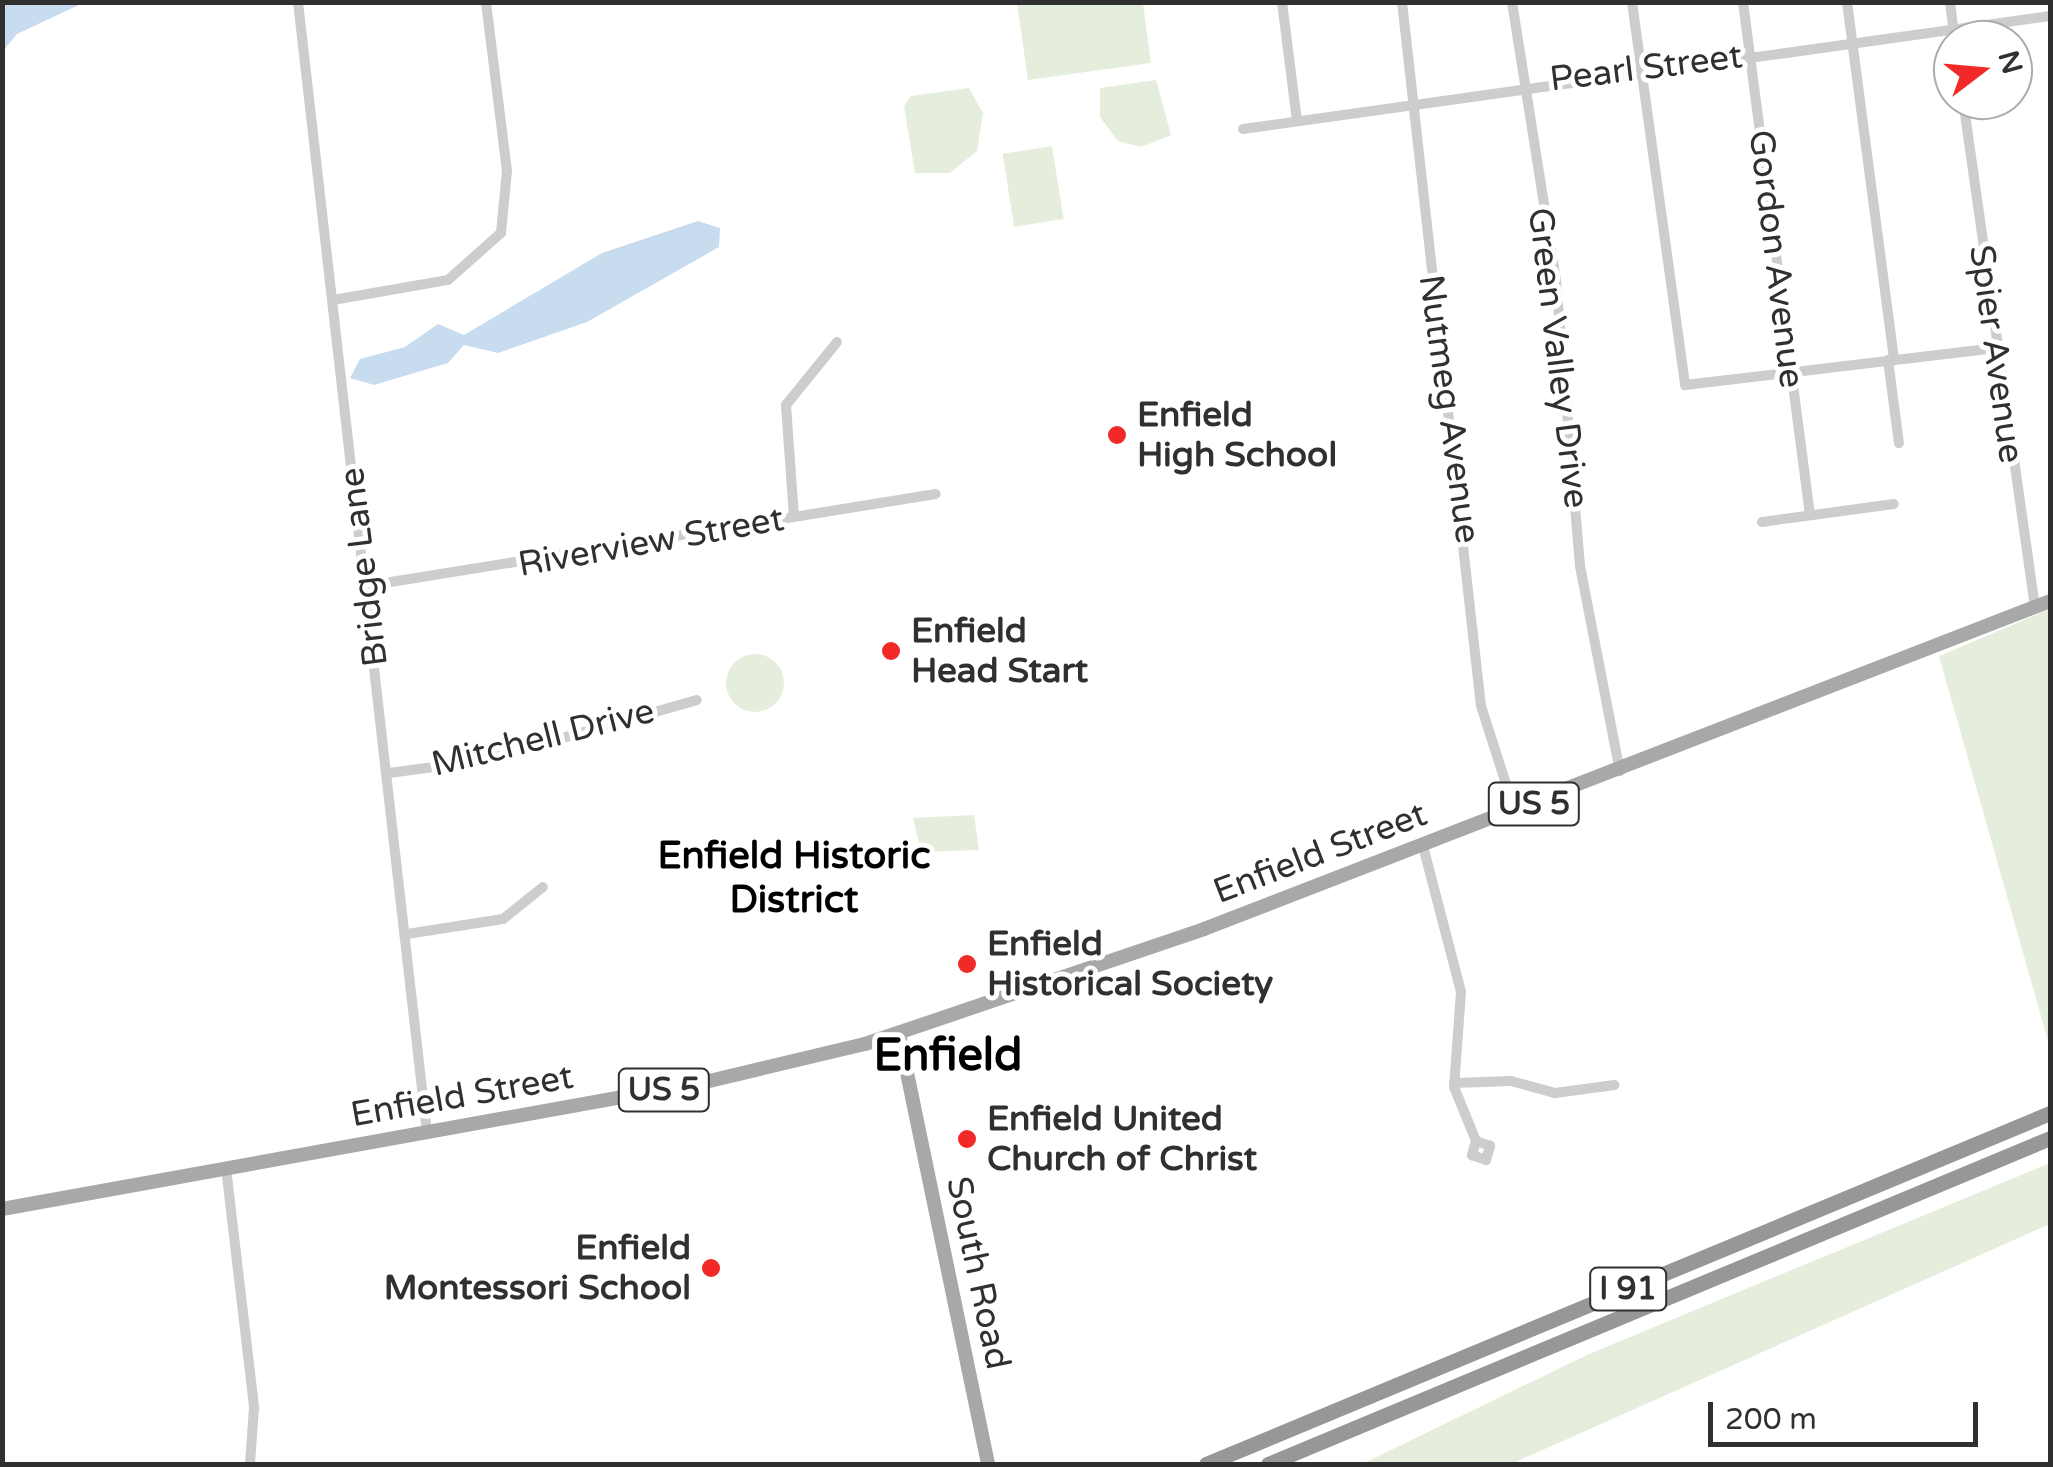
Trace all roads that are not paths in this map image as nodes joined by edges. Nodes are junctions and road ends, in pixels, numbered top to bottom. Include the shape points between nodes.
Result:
1 (298, 2) edge
2 (486, 2) edge
3 (1282, 2) edge
4 (1402, 2) edge
5 (1512, 2) edge
6 (1632, 2) edge
7 (1743, 2) edge
8 (1847, 2) edge
9 (1933, 36) edge
10 (1852, 42) junction
11 (1750, 54) junction
12 (1640, 68) junction
13 (1530, 83) junction
14 (1413, 102) junction
15 (1298, 120) junction
16 (1966, 120) edge
17 (1243, 129) dead end
18 (333, 300) junction
19 (837, 342) dead end
20 (1994, 348) junction
21 (1891, 360) junction
22 (1791, 372) junction
23 (1900, 444) dead end
24 (936, 494) dead end
25 (1894, 504) dead end
26 (1810, 515) junction
27 (794, 517) junction
28 (1762, 522) dead end
29 (366, 586) junction
30 (2050, 601) edge
31 (2035, 607) junction
32 (698, 700) dead end
33 (1620, 771) junction
34 (388, 773) junction
35 (1515, 812) junction
36 (1423, 846) junction
37 (543, 887) dead end
38 (407, 934) junction
39 (898, 1034) junction
40 (1454, 1083) junction
41 (1614, 1085) dead end
42 (2050, 1113) edge
43 (427, 1132) junction
44 (2050, 1138) edge
45 (1476, 1141) dead end
46 (226, 1168) junction
47 (2, 1209) edge
48 (250, 1464) edge
49 (988, 1464) edge
50 (1206, 1464) edge
51 (1268, 1464) edge

1 - 18 street, Bridge Lane
2 - 18 street via 507,170 501,233 428,288
3 - 15 street
4 - 14 street, Nutmeg Avenue
5 - 13 street, Green Valley Drive
6 - 12 street
7 - 11 street, Gordon Avenue
8 - 10 street
9 - 10 street, Pearl Street
10 - 11 street, Pearl Street
10 - 21 street
11 - 12 street, Pearl Street
11 - 22 street, Gordon Avenue
12 - 13 street, Pearl Street
12 - 22 street via 1686,385
13 - 14 street, Pearl Street
13 - 33 street, Green Valley Drive via 1560,389 1579,487 1580,566
14 - 15 street, Pearl Street
14 - 35 street, Nutmeg Avenue via 1481,706
15 - 17 street, Pearl Street
16 - 20 street, Spier Avenue
18 - 29 street, Bridge Lane
19 - 27 street via 786,406
20 - 21 street
20 - 31 street, Spier Avenue
21 - 22 street
21 - 23 street
22 - 26 street, Gordon Avenue
24 - 27 street, Riverview Street
25 - 26 street
26 - 28 street
27 - 29 street, Riverview Street
29 - 34 street, Bridge Lane
30 - 31 main road, Enfield Street / US 5
31 - 33 main road, Enfield Street / US 5
32 - 34 street, Mitchell Drive via 485,760
33 - 35 main road, Enfield Street / US 5
34 - 38 street, Bridge Lane
35 - 36 main road, Enfield Street / US 5
36 - 39 main road, Enfield Street / US 5
36 - 40 street via 1461,992
37 - 38 street via 504,919
38 - 43 street, Bridge Lane
39 - 43 main road, Enfield Street / US 5 via 705,1082
39 - 49 main road, South Road
40 - 41 street via 1511,1081 1556,1094
40 - 45 street
42 - 50 highway, I 91
43 - 46 main road, Enfield Street / US 5
44 - 51 highway, I 91
46 - 47 main road, Enfield Street / US 5
46 - 48 street via 254,1408

